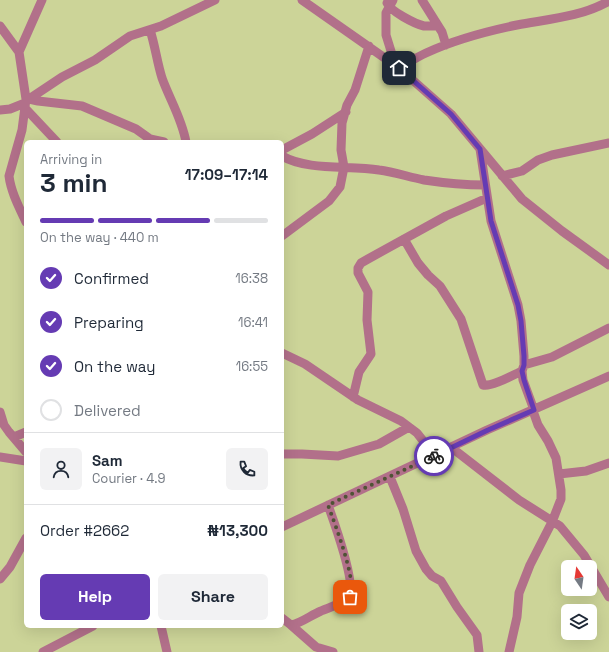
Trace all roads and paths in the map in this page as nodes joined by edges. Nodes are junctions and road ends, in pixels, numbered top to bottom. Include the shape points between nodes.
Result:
1 (42, 0) edge
2 (215, 0) edge
3 (302, 0) edge
4 (422, 0) edge
5 (609, 1) edge
6 (389, 2) edge
7 (0, 26) edge
8 (438, 26) junction
9 (150, 30) junction
10 (446, 45) junction
11 (369, 46) junction
12 (19, 52) junction
13 (397, 66) junction
14 (26, 102) junction
15 (0, 110) edge
16 (346, 112) junction
17 (55, 140) edge
18 (155, 140) edge
19 (186, 140) edge
20 (609, 143) edge
21 (284, 149) edge
22 (480, 149) junction
23 (284, 157) edge
24 (344, 167) junction
25 (502, 176) junction
26 (485, 185) junction
27 (487, 198) junction
28 (24, 218) edge
29 (284, 235) edge
30 (404, 239) junction
31 (609, 265) edge
32 (609, 328) edge
33 (284, 354) edge
34 (523, 368) junction
35 (609, 376) edge
36 (353, 397) junction
37 (534, 411) junction
38 (0, 412) edge
39 (409, 427) junction
40 (24, 433) edge
41 (14, 437) junction
42 (452, 448) junction
43 (24, 450) edge
44 (284, 454) edge
45 (435, 456) junction
46 (0, 457) edge
47 (24, 461) edge
48 (609, 463) edge
49 (559, 474) junction
50 (390, 477) junction
51 (328, 505) junction
52 (552, 522) junction
53 (284, 526) edge
54 (24, 542) edge
55 (0, 579) edge
56 (609, 597) edge
57 (284, 620) edge
58 (291, 625) junction
59 (89, 628) edge
60 (161, 628) edge
61 (43, 652) edge
62 (167, 652) edge
63 (333, 652) edge
64 (479, 652) edge
65 (509, 652) edge

1 - 12 street
2 - 9 street
3 - 11 street
4 - 8 street
5 - 10 street via 577,15 495,30
6 - 8 street via 412,21 424,26
6 - 13 street via 386,35
7 - 12 street
8 - 10 street
9 - 14 street via 130,36
9 - 19 street via 162,76
10 - 13 street
11 - 13 street
11 - 16 street
12 - 14 street
13 - 22 street via 451,114
14 - 15 street
14 - 17 street
14 - 18 street via 82,106 136,129
14 - 28 street via 22,130 9,176
16 - 21 street
16 - 24 street via 342,123 341,140
20 - 25 street via 552,155 538,160 522,171
22 - 25 street
22 - 26 street
23 - 24 street via 292,162
24 - 26 street via 378,170 444,183
24 - 29 street via 340,187 330,201
25 - 31 street via 522,199
26 - 27 street
27 - 30 street via 446,216
27 - 34 street via 491,221 518,305
30 - 34 street via 418,263 440,286 461,319 483,385 494,384
30 - 36 street via 361,263 358,268 368,292 367,320 371,354 359,372
32 - 34 street via 552,357
33 - 36 street via 305,364
34 - 37 street via 524,380
35 - 37 street
36 - 39 street
37 - 42 street
37 - 49 street via 538,425 556,458
38 - 41 street via 4,425
39 - 44 street via 379,444 338,456
39 - 45 street
40 - 41 street
41 - 43 street
42 - 45 street
42 - 52 street via 518,500
45 - 50 street
46 - 47 street
48 - 49 street
49 - 52 street via 562,499
50 - 51 street
50 - 64 street via 426,569 441,581 477,635
51 - 53 street
51 - 58 street via 351,580 352,593 344,601
52 - 56 street via 560,526 584,555
52 - 65 street via 519,593 517,617
54 - 55 street
57 - 58 street
58 - 63 street via 316,647
59 - 61 street
60 - 62 street

